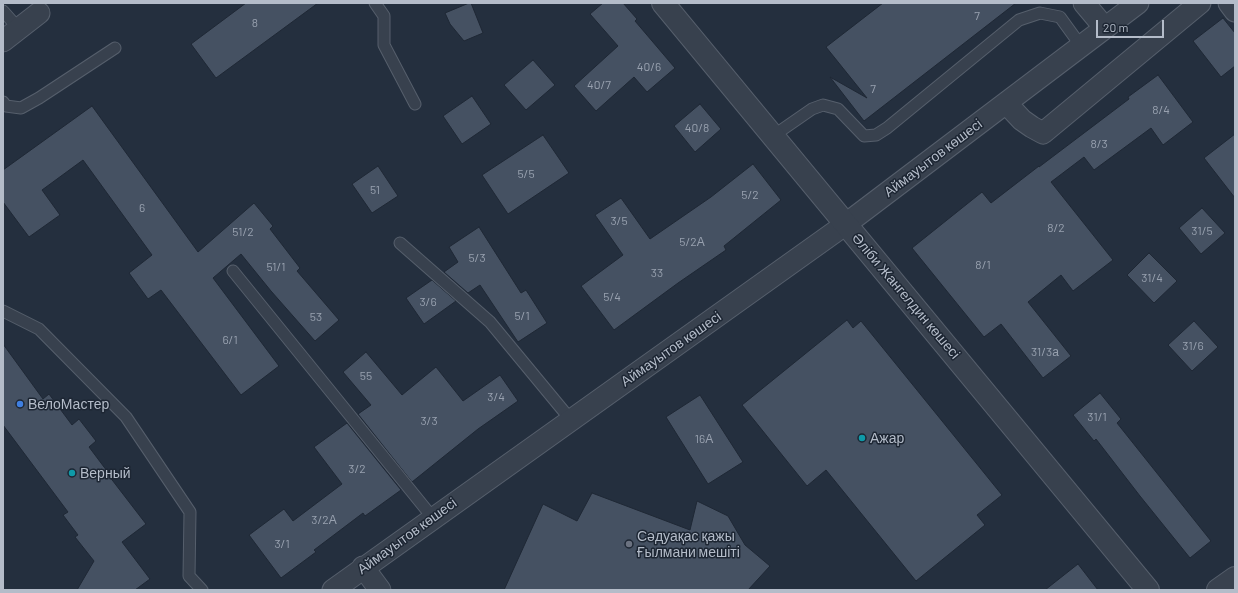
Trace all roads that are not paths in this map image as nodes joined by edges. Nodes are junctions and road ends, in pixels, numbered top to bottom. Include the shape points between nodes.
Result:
1 (375, 3) edge
2 (663, 3) edge
3 (1084, 3) edge
4 (1138, 3) edge
5 (1200, 3) edge
6 (1229, 3) edge
7 (3, 11) edge
8 (1235, 11) edge
9 (39, 13) dead end
10 (1105, 28) junction
11 (11, 35) edge
12 (1081, 46) junction
13 (115, 48) dead end
14 (3, 102) edge
15 (1006, 103) junction
16 (415, 104) dead end
17 (773, 136) junction
18 (846, 224) junction
19 (400, 243) dead end
20 (233, 271) dead end
21 (3, 311) edge
22 (571, 420) junction
23 (433, 518) junction
24 (363, 567) junction
25 (1235, 578) edge
26 (202, 590) edge
27 (333, 590) edge
28 (380, 590) edge
29 (1148, 590) edge
30 (1218, 590) edge

1 - 16 lane via 384,16 384,45
2 - 17 street, Әліби Жангелдин көшесі
3 - 10 street
4 - 10 street, Аймауытов көшесі
5 - 15 street via 1043,133 1022,120
6 - 8 street
7 - 11 lane
9 - 11 street
10 - 12 street, Аймауытов көшесі
12 - 15 street, Аймауытов көшесі
12 - 17 lane via 1060,17 1040,13 1019,20 876,135 864,136 838,109 823,105 812,109
13 - 14 lane via 21,108 6,106
15 - 18 street, Аймауытов көшесі
17 - 18 street, Әліби Жангелдин көшесі
18 - 22 street, Аймауытов көшесі
18 - 29 street, Әліби Жангелдин көшесі
19 - 22 lane via 490,322
20 - 23 lane
21 - 26 lane via 39,329 126,417 190,512 189,576
22 - 23 street, Аймауытов көшесі
23 - 24 street, Аймауытов көшесі
24 - 27 street, Аймауытов көшесі
24 - 28 street
25 - 30 street

